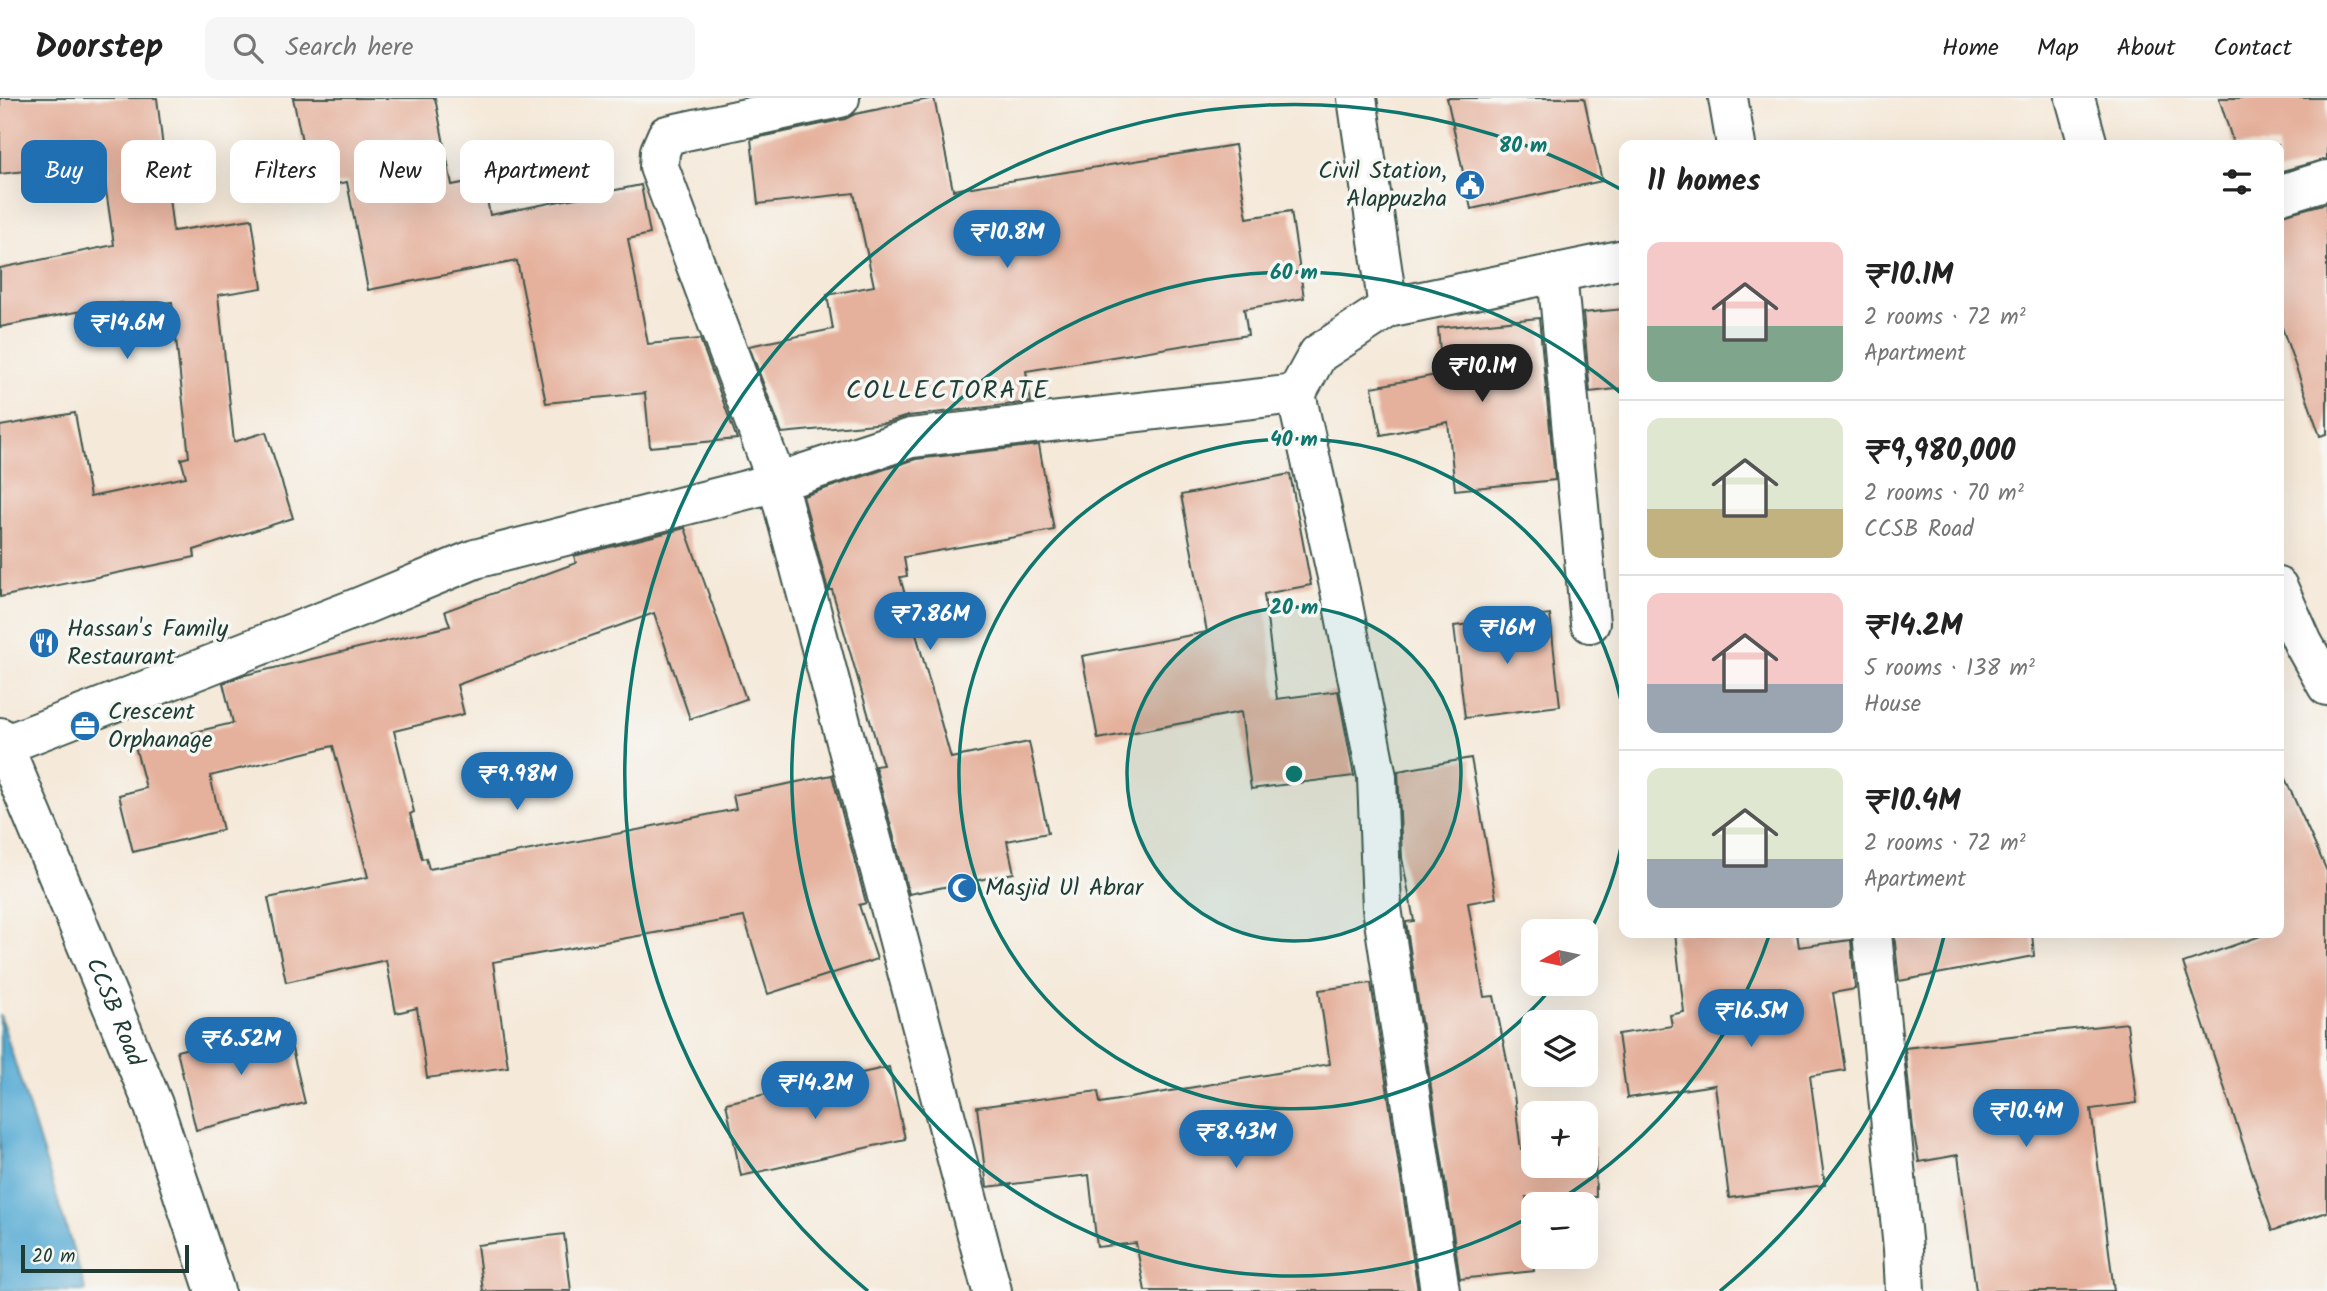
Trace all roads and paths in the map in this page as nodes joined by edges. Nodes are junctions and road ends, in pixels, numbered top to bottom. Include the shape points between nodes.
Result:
1 (840, 98) edge
2 (1357, 98) edge
3 (1728, 98) edge
4 (2075, 98) edge
5 (1735, 140) edge
6 (2087, 140) edge
7 (2327, 180) edge
8 (2284, 193) edge
9 (1619, 260) edge
10 (1557, 273) junction
11 (1388, 308) junction
12 (1296, 394) junction
13 (777, 482) junction
14 (2284, 600) edge
15 (1590, 623) dead end
16 (2327, 685) edge
17 (1, 742) edge
18 (1872, 938) edge
19 (215, 1291) edge
20 (992, 1291) edge
21 (1440, 1291) edge
22 (1905, 1291) edge

1 - 13 street via 667,135 660,151 659,167
2 - 11 street
3 - 5 street
4 - 6 street
7 - 8 street
9 - 10 street
10 - 11 street
10 - 15 street
11 - 12 street via 1318,354
12 - 13 street via 911,438
12 - 21 street via 1377,777 1382,908
13 - 17 street via 475,559
13 - 20 street
14 - 16 street
17 - 19 street, CCSB Road via 153,1104
18 - 22 street

